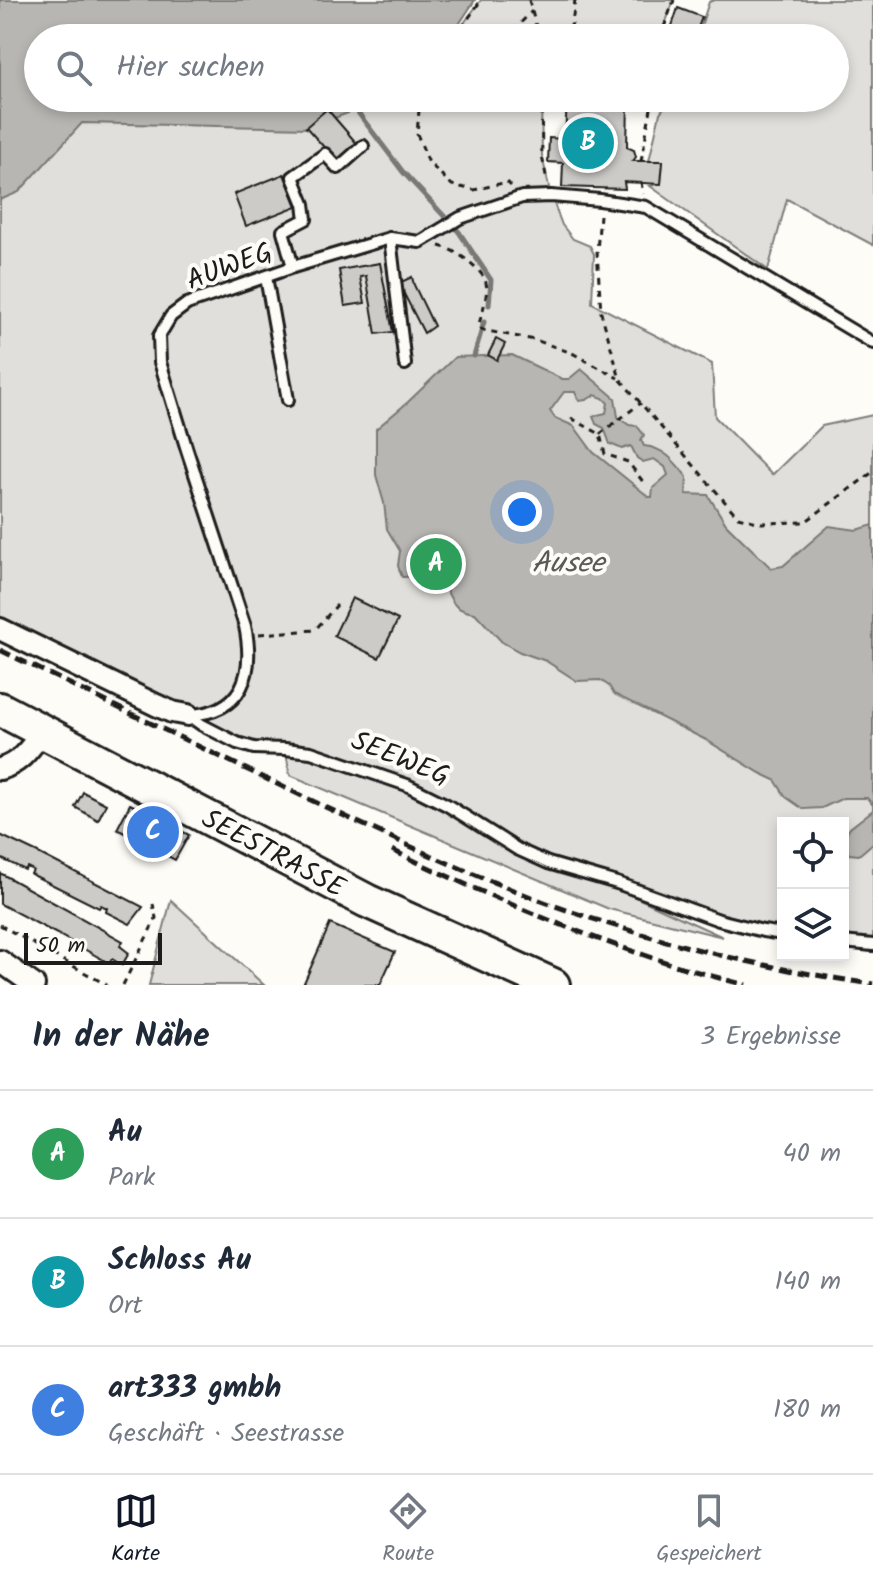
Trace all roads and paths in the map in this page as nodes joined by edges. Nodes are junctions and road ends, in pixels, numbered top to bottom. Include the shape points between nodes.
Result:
1 (481, 0) edge
2 (529, 0) edge
3 (575, 0) edge
4 (674, 0) edge
5 (532, 11) junction
6 (465, 24) edge
7 (520, 24) edge
8 (535, 24) edge
9 (572, 24) edge
10 (665, 24) edge
11 (419, 112) edge
12 (541, 112) edge
13 (650, 112) edge
14 (363, 146) dead end
15 (641, 161) dead end
16 (551, 196) junction
17 (522, 197) junction
18 (600, 200) junction
19 (390, 238) junction
20 (420, 242) junction
21 (293, 267) junction
22 (266, 277) junction
23 (873, 343) edge
24 (405, 364) dead end
25 (620, 379) junction
26 (288, 400) dead end
27 (641, 403) junction
28 (571, 418) dead end
29 (602, 433) junction
30 (873, 472) edge
31 (644, 483) dead end
32 (337, 605) dead end
33 (0, 629) edge
34 (247, 634) junction
35 (0, 709) edge
36 (188, 715) junction
37 (43, 731) junction
38 (0, 769) edge
39 (153, 904) dead end
40 (0, 925) edge
41 (777, 933) edge
42 (849, 943) edge
43 (873, 945) edge
44 (0, 961) edge
45 (34, 985) edge
46 (107, 985) edge
47 (123, 985) edge
48 (553, 985) edge

1 - 6 path
2 - 5 path
3 - 9 path
4 - 10 path
5 - 7 path
5 - 8 path
11 - 17 path via 417,134 429,163 452,185 474,190 507,182
12 - 16 path via 542,156
13 - 15 path
14 - 21 lane via 338,168 325,154 293,177 306,219 283,231
16 - 17 lane
16 - 18 lane
17 - 20 lane via 460,218
18 - 23 lane via 646,207
18 - 25 path via 601,312
19 - 20 lane, AUWEG
19 - 21 lane, AUWEG
19 - 24 lane
20 - 25 path via 445,247 485,279 482,330 572,353
21 - 22 lane, AUWEG
22 - 26 lane
22 - 34 lane, AUWEG via 187,304 171,316 159,336 160,362
25 - 27 path
27 - 29 path
27 - 30 path via 738,517 761,523 805,522
28 - 29 path
29 - 31 path via 605,454 628,462
32 - 34 path via 315,630
33 - 36 street, SEEWEG via 156,705
34 - 36 lane, AUWEG via 250,660 238,692 217,709
35 - 37 main road, SEESTRASSE
36 - 41 lane, SEEWEG via 237,743 311,752 407,785 548,863 719,920
37 - 38 street via 23,757
37 - 48 main road, SEESTRASSE via 367,901
39 - 47 path via 156,918
40 - 46 path
42 - 43 lane
44 - 45 street

